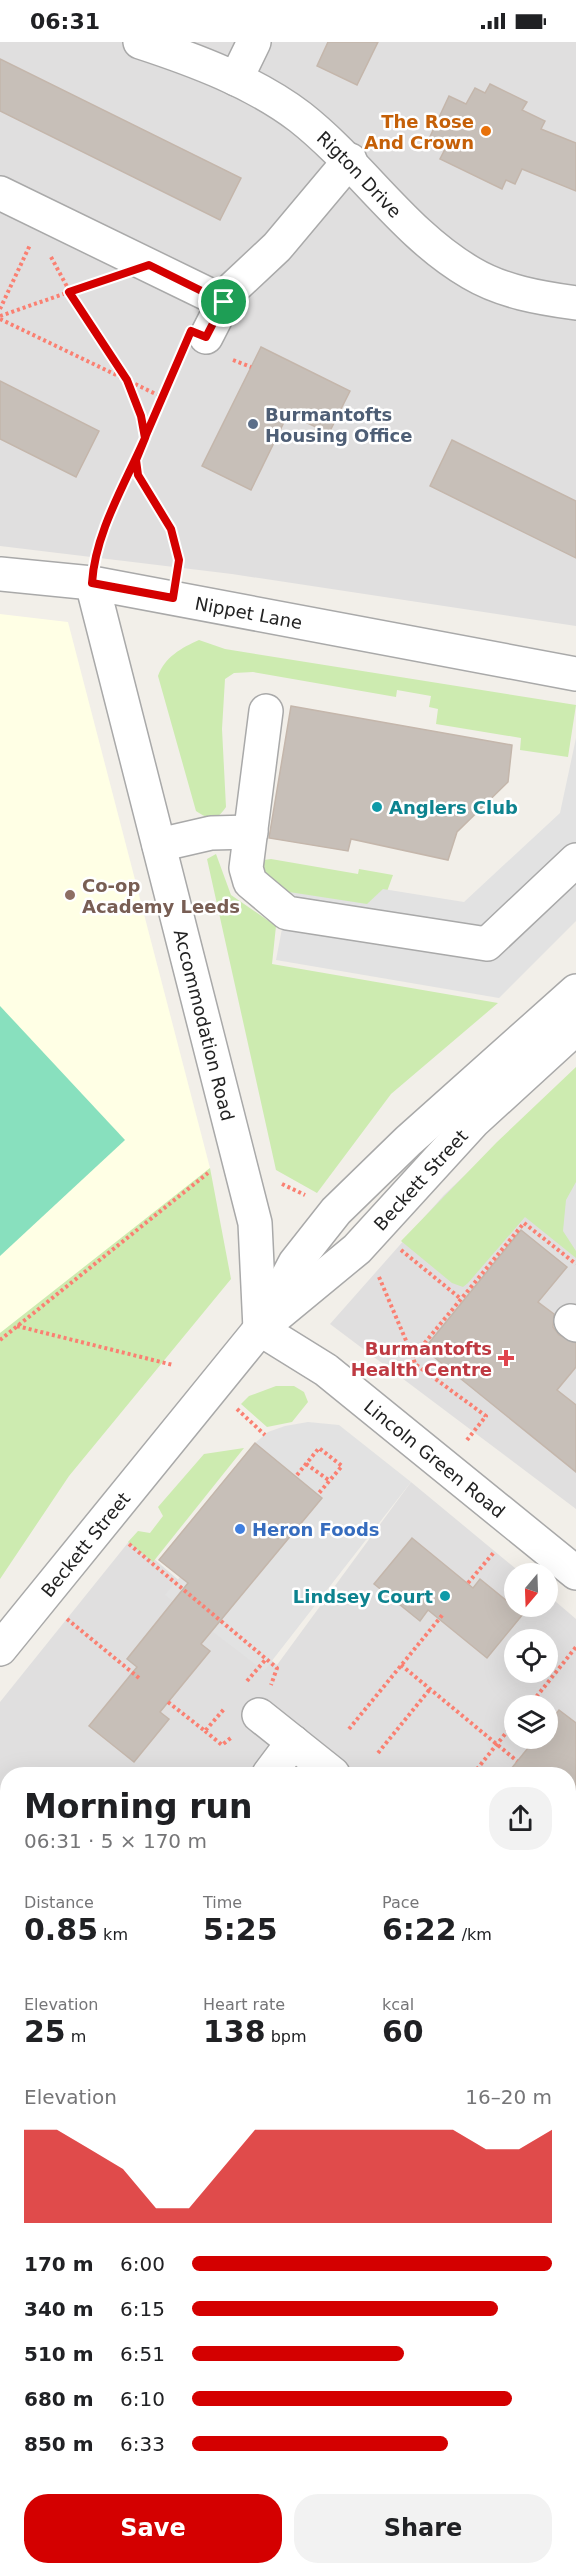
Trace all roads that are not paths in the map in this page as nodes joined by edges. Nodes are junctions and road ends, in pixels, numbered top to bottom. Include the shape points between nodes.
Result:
1 (140, 42) edge
2 (254, 42) edge
3 (236, 79) junction
4 (350, 160) junction
5 (0, 193) edge
6 (224, 302) junction
7 (576, 303) edge
8 (206, 337) road end
9 (0, 574) edge
10 (92, 583) junction
11 (318, 625) junction
12 (576, 653) edge
13 (576, 674) edge
14 (266, 711) dead end
15 (251, 832) junction
16 (159, 845) junction
17 (576, 860) edge
18 (576, 978) edge
19 (576, 990) edge
20 (535, 1026) junction
21 (576, 1028) edge
22 (260, 1329) junction
23 (576, 1573) edge
24 (0, 1649) edge
25 (259, 1714) road end
26 (293, 1742) junction
27 (274, 1767) edge
28 (324, 1767) edge

1 - 3 street, Rigton Drive
2 - 3 street
3 - 4 street, Rigton Drive via 299,116
4 - 6 street via 277,247 229,292
4 - 7 street, Rigton Drive via 420,236 472,274 525,295
5 - 6 street via 42,220
6 - 8 street
9 - 10 street, Nippet Lane
10 - 11 street, Nippet Lane
10 - 16 street, Accommodation Road
11 - 12 street, Nippet Lane
11 - 13 street, Nippet Lane
14 - 15 street
15 - 16 street via 211,833
15 - 17 street via 246,868 250,882 287,913 487,944
16 - 22 street, Accommodation Road via 255,1222
18 - 20 street, Beckett Street
19 - 20 street, Beckett Street
20 - 22 street, Beckett Street via 336,1211 295,1263
21 - 22 street, Beckett Street via 473,1122 357,1249
22 - 23 street, Lincoln Green Road via 326,1370
22 - 24 street, Beckett Street
25 - 26 street
26 - 27 street
26 - 28 street

